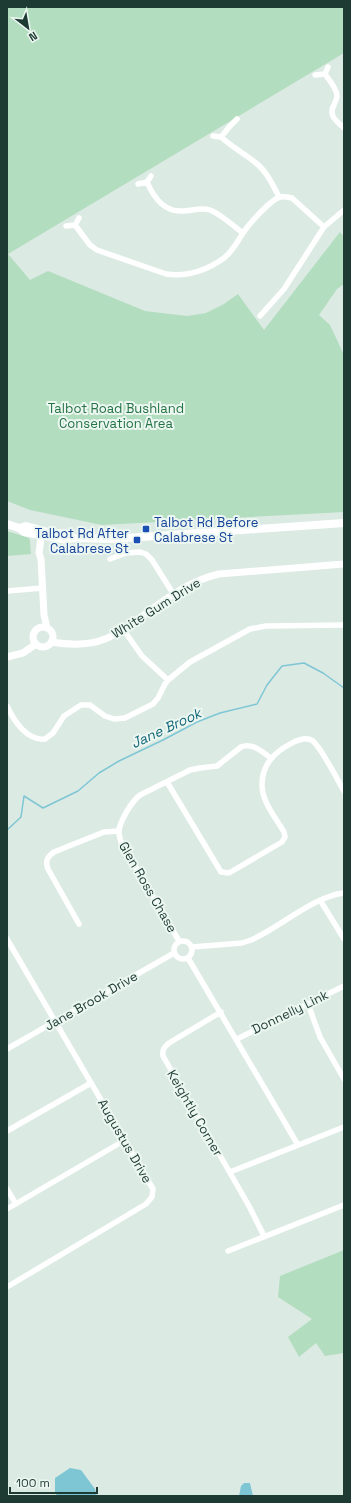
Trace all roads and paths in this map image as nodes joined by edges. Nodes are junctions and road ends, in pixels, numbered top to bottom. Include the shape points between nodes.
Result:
1 (328, 67) dead end
2 (325, 74) junction
3 (315, 76) dead end
4 (237, 119) dead end
5 (344, 128) edge
6 (213, 136) dead end
7 (221, 137) junction
8 (151, 176) dead end
9 (146, 182) junction
10 (138, 184) dead end
11 (279, 197) junction
12 (344, 210) edge
13 (79, 218) dead end
14 (75, 225) junction
15 (66, 226) dead end
16 (324, 227) junction
17 (243, 233) junction
18 (260, 316) dead end
19 (344, 523) edge
20 (7, 524) edge
21 (44, 534) junction
22 (110, 559) dead end
23 (344, 564) edge
24 (43, 588) junction
25 (7, 591) edge
26 (174, 594) junction
27 (344, 625) edge
28 (45, 627) junction
29 (123, 629) junction
30 (52, 639) junction
31 (35, 641) junction
32 (7, 657) edge
33 (168, 680) junction
34 (7, 706) edge
35 (271, 758) junction
36 (167, 782) junction
37 (344, 791) edge
38 (119, 831) junction
39 (344, 893) edge
40 (320, 900) junction
41 (79, 924) dead end
42 (7, 939) edge
43 (344, 939) edge
44 (179, 941) junction
45 (192, 947) junction
46 (174, 953) junction
47 (188, 958) junction
48 (344, 986) edge
49 (308, 1004) junction
50 (221, 1012) junction
51 (56, 1022) junction
52 (237, 1039) junction
53 (7, 1049) edge
54 (344, 1079) edge
55 (91, 1083) junction
56 (344, 1127) edge
57 (7, 1131) edge
58 (125, 1140) junction
59 (298, 1146) junction
60 (230, 1172) junction
61 (7, 1189) edge
62 (16, 1204) junction
63 (344, 1205) edge
64 (7, 1209) edge
65 (264, 1236) junction
66 (228, 1251) dead end
67 (7, 1287) edge

1 - 2 street
2 - 3 street
2 - 5 street via 337,96 332,116
4 - 7 street
6 - 7 street
7 - 11 street via 257,164 267,175
8 - 9 street
9 - 10 street
9 - 17 street via 155,197 168,208 181,211 210,210
11 - 16 street via 292,198
11 - 17 street via 266,206
12 - 16 street
13 - 14 street
14 - 15 street
14 - 17 street via 97,250 178,276 200,271 224,258 233,250
16 - 18 street via 284,289
19 - 21 main road via 113,539
20 - 21 main road via 19,528 26,526
21 - 24 street via 41,560
22 - 26 street via 126,553 146,554
23 - 26 street, White Gum Drive via 219,574 199,580
24 - 25 street
24 - 28 street
26 - 29 street, White Gum Drive
27 - 33 street via 266,626 250,629 195,659
28 - 30 street via 52,632
28 - 31 street via 34,632
29 - 30 street, White Gum Drive via 106,639 80,645 63,644
29 - 33 street via 142,656
30 - 31 street via 44,647
31 - 32 street via 23,653
33 - 34 street via 156,702 125,718 114,719 90,705 81,705 64,716 46,739 36,739 25,732 14,720
35 - 36 street, Glen Ross Chase via 253,746 245,746 217,766 195,769
35 - 36 street via 263,779 263,794 285,837 282,842 229,873 221,872
35 - 37 street via 297,740 308,739 317,746
36 - 38 street, Glen Ross Chase via 137,798 121,823
38 - 41 street via 104,832 54,852 46,860 48,869
38 - 44 street, Glen Ross Chase via 121,842
39 - 40 street
40 - 43 street
40 - 45 street via 251,940
42 - 51 street, Augustus Drive
44 - 45 street via 187,941
44 - 46 street via 175,945
45 - 47 street via 192,953
46 - 47 street via 180,959
46 - 51 street, Jane Brook Drive
47 - 50 street
48 - 49 street, Donnelly Link
49 - 52 street, Donnelly Link
49 - 54 street via 322,1041
50 - 52 street
50 - 60 street, Keightly Corner via 169,1043 162,1051 165,1061
51 - 53 street, Jane Brook Drive
51 - 55 street, Augustus Drive
52 - 59 street
55 - 57 street
55 - 58 street, Augustus Drive
56 - 59 street
58 - 62 street
58 - 67 street, Augustus Drive via 153,1189 150,1200
59 - 60 street
60 - 65 street, Keightly Corner
61 - 62 street
62 - 64 street
63 - 65 street
65 - 66 street

